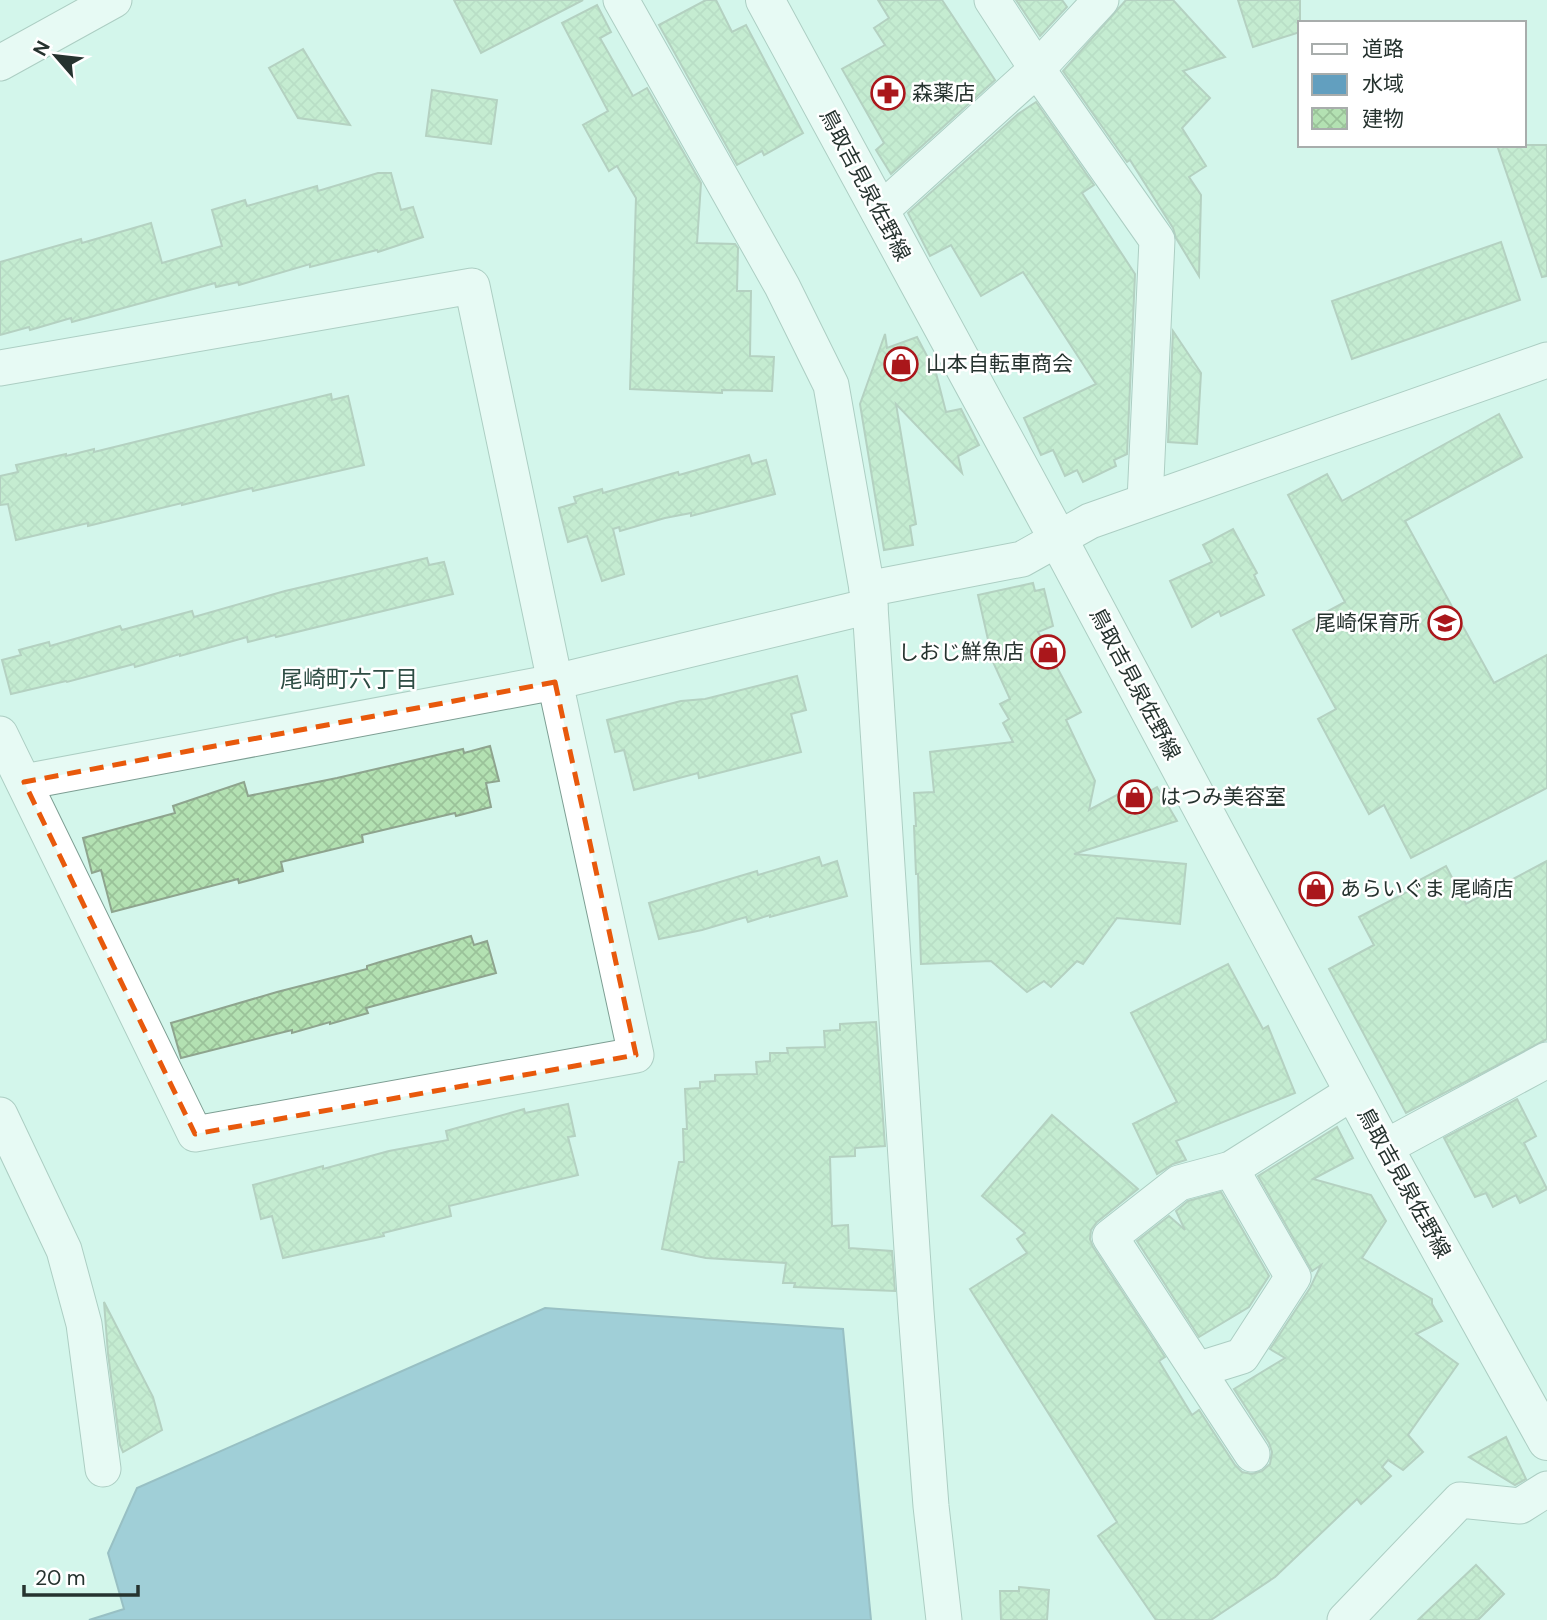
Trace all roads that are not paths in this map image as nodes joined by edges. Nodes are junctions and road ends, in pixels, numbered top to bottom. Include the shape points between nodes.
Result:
1 (114, 0) edge
2 (621, 0) edge
3 (765, 0) edge
4 (992, 0) edge
5 (1101, 0) edge
6 (0, 64) edge
7 (1037, 69) junction
8 (879, 212) junction
9 (1547, 360) edge
10 (0, 368) edge
11 (1145, 501) junction
12 (1057, 537) junction
13 (869, 597) junction
14 (555, 682) junction
15 (0, 734) edge
16 (24, 782) junction
17 (1547, 1060) edge
18 (1353, 1092) junction
19 (0, 1115) edge
20 (1384, 1148) junction
21 (1231, 1169) junction
22 (1197, 1370) junction
23 (1547, 1441) edge
24 (1252, 1454) dead end
25 (103, 1469) dead end
26 (1547, 1489) edge
27 (944, 1620) edge
28 (1345, 1620) edge

1 - 6 street
2 - 13 street via 782,286 831,385
3 - 8 main road, 鳥取吉見泉佐野線
4 - 7 street
5 - 7 street
7 - 8 street
7 - 11 street via 1157,240
8 - 12 main road, 鳥取吉見泉佐野線
9 - 11 street
10 - 14 street via 472,286
11 - 12 street
12 - 13 street via 1022,559
12 - 18 main road, 鳥取吉見泉佐野線
13 - 14 street
13 - 27 street via 916,1311
14 - 16 street
14 - 16 street via 636,1055 195,1134
15 - 16 street
17 - 20 street
18 - 20 main road, 鳥取吉見泉佐野線
18 - 21 street
19 - 25 street via 64,1250 84,1324
20 - 23 main road, 鳥取吉見泉佐野線
21 - 22 street via 1293,1277 1242,1356
21 - 22 street via 1179,1183 1110,1237
22 - 24 street
26 - 28 street via 1520,1506 1460,1500

